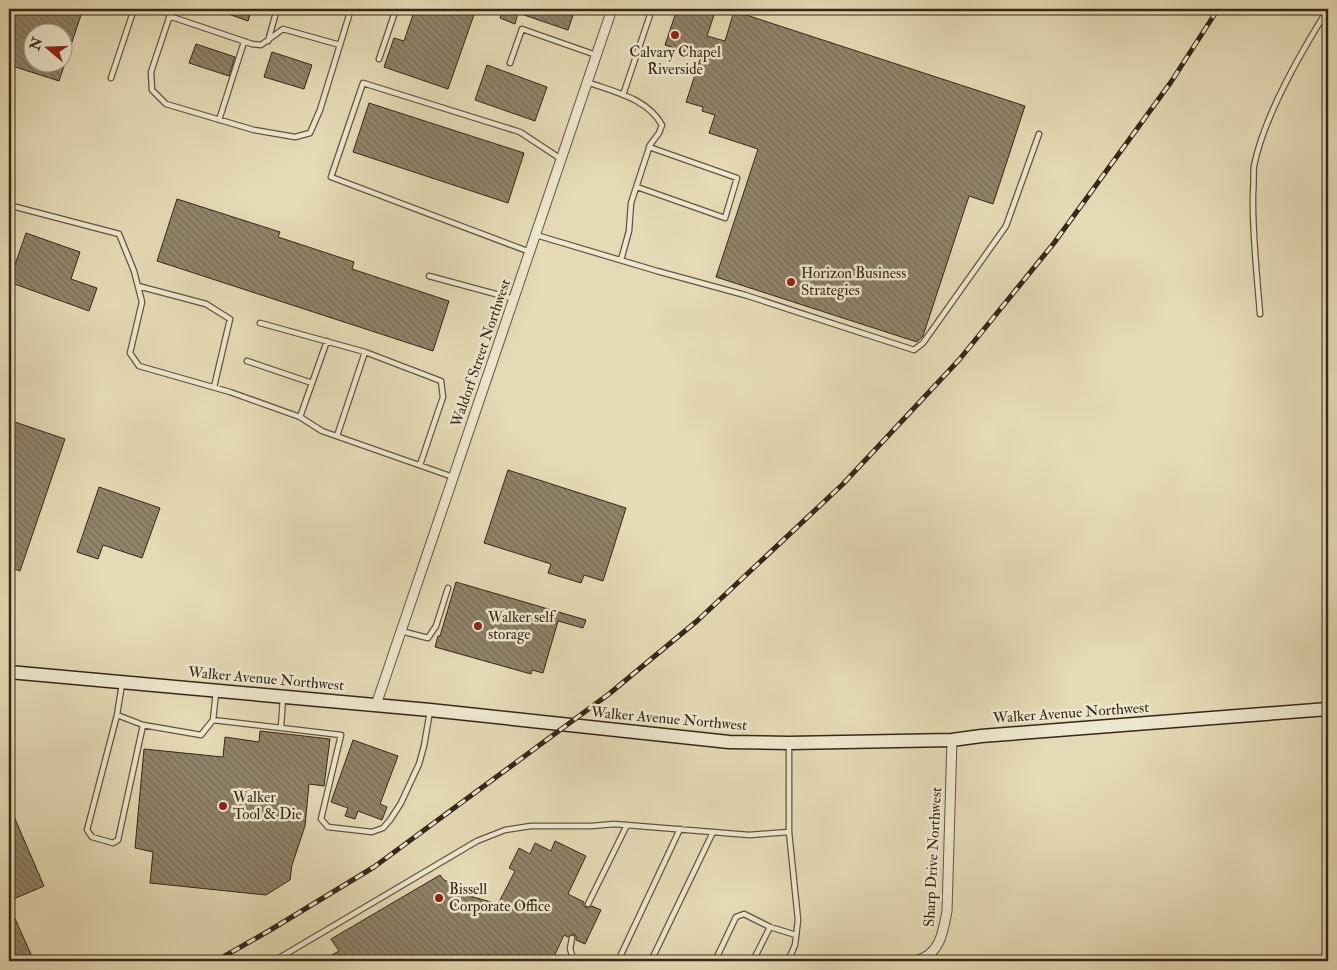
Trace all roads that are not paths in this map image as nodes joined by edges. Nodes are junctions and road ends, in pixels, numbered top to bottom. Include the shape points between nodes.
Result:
1 (134, 9) edge
2 (172, 9) edge
3 (277, 9) edge
4 (351, 9) edge
5 (396, 9) edge
6 (612, 9) edge
7 (652, 9) edge
8 (1328, 9) edge
9 (170, 16) junction
10 (244, 42) junction
11 (267, 42) junction
12 (340, 45) junction
13 (596, 55) junction
14 (379, 59) dead end
15 (510, 63) dead end
16 (110, 78) dead end
17 (587, 82) junction
18 (623, 95) junction
19 (219, 120) junction
20 (1039, 134) dead end
21 (649, 147) junction
22 (561, 159) junction
23 (637, 187) junction
24 (9, 214) edge
25 (536, 234) junction
26 (530, 252) junction
27 (620, 260) junction
28 (429, 276) dead end
29 (138, 286) junction
30 (514, 299) junction
31 (1260, 314) dead end
32 (260, 323) dead end
33 (327, 341) junction
34 (365, 352) junction
35 (247, 361) dead end
36 (312, 383) junction
37 (214, 387) junction
38 (300, 417) junction
39 (337, 436) junction
40 (420, 465) junction
41 (453, 477) junction
42 (448, 588) dead end
43 (401, 631) junction
44 (9, 672) edge
45 (122, 682) junction
46 (216, 691) junction
47 (283, 697) junction
48 (376, 705) junction
49 (1328, 709) edge
50 (430, 710) junction
51 (117, 715) junction
52 (213, 720) junction
53 (143, 726) junction
54 (281, 727) junction
55 (952, 740) junction
56 (788, 743) junction
57 (627, 825) junction
58 (680, 829) junction
59 (713, 832) junction
60 (789, 832) junction
61 (588, 904) dead end
62 (770, 927) junction
63 (796, 936) junction
64 (572, 938) dead end
65 (274, 961) edge
66 (574, 961) edge
67 (618, 961) edge
68 (651, 961) edge
69 (715, 961) edge
70 (753, 961) edge
71 (788, 961) edge
72 (915, 961) edge

1 - 16 lane
2 - 9 lane
3 - 11 lane
4 - 12 lane
5 - 14 lane
6 - 13 street, Waldorf Street Northwest
7 - 18 lane
8 - 31 lane via 1278,99 1254,167 1253,214
9 - 10 lane
9 - 19 lane via 151,72 152,90 166,104
10 - 11 lane via 258,45
10 - 19 lane
11 - 12 lane via 283,29
12 - 19 lane via 310,133 295,137
13 - 15 lane via 522,29
13 - 17 street, Waldorf Street Northwest
17 - 18 lane
17 - 22 street, Waldorf Street Northwest
18 - 21 lane via 643,104 662,125
20 - 27 lane via 1006,226 923,343 914,350 745,295
21 - 23 lane
21 - 23 lane via 737,178 725,218
22 - 25 street, Waldorf Street Northwest
22 - 26 lane via 520,132 363,83 331,177
23 - 27 lane
24 - 29 lane via 12,206 119,234
25 - 26 street, Waldorf Street Northwest
25 - 27 lane
26 - 30 street, Waldorf Street Northwest
28 - 30 lane
29 - 37 lane via 142,302 130,353 138,366
29 - 37 lane via 206,304 230,319
30 - 41 street, Waldorf Street Northwest
32 - 33 lane
33 - 34 lane
33 - 36 lane
34 - 39 lane
34 - 40 lane via 441,381 443,397
35 - 36 lane
36 - 38 lane
37 - 38 lane
38 - 39 lane
39 - 40 lane
40 - 41 lane
41 - 43 street, Waldorf Street Northwest
42 - 43 lane via 436,626 428,638
43 - 48 street, Waldorf Street Northwest
44 - 45 main road, Walker Avenue Northwest
45 - 46 main road, Walker Avenue Northwest
45 - 51 lane
46 - 47 main road, Walker Avenue Northwest
46 - 52 lane
47 - 48 main road, Walker Avenue Northwest
47 - 54 lane
48 - 50 main road, Walker Avenue Northwest
49 - 55 main road, Walker Avenue Northwest
50 - 54 lane via 424,746 411,782 390,820 383,828 372,832 328,827 321,819 341,734
50 - 56 main road, Walker Avenue Northwest via 684,738
51 - 53 lane
51 - 53 lane via 86,830 92,837 112,843 118,840
52 - 53 lane via 200,735
52 - 54 lane
55 - 56 main road, Walker Avenue Northwest
55 - 72 street, Sharp Drive Northwest via 944,932 932,953
56 - 60 lane
57 - 58 lane
57 - 61 lane
57 - 65 lane via 532,826 505,830 477,841
58 - 59 lane
58 - 67 lane
59 - 60 lane via 749,835
59 - 68 lane
60 - 63 lane via 798,920
62 - 63 lane
62 - 69 lane via 744,914 736,917
62 - 70 lane
63 - 71 lane
64 - 66 lane via 570,949

